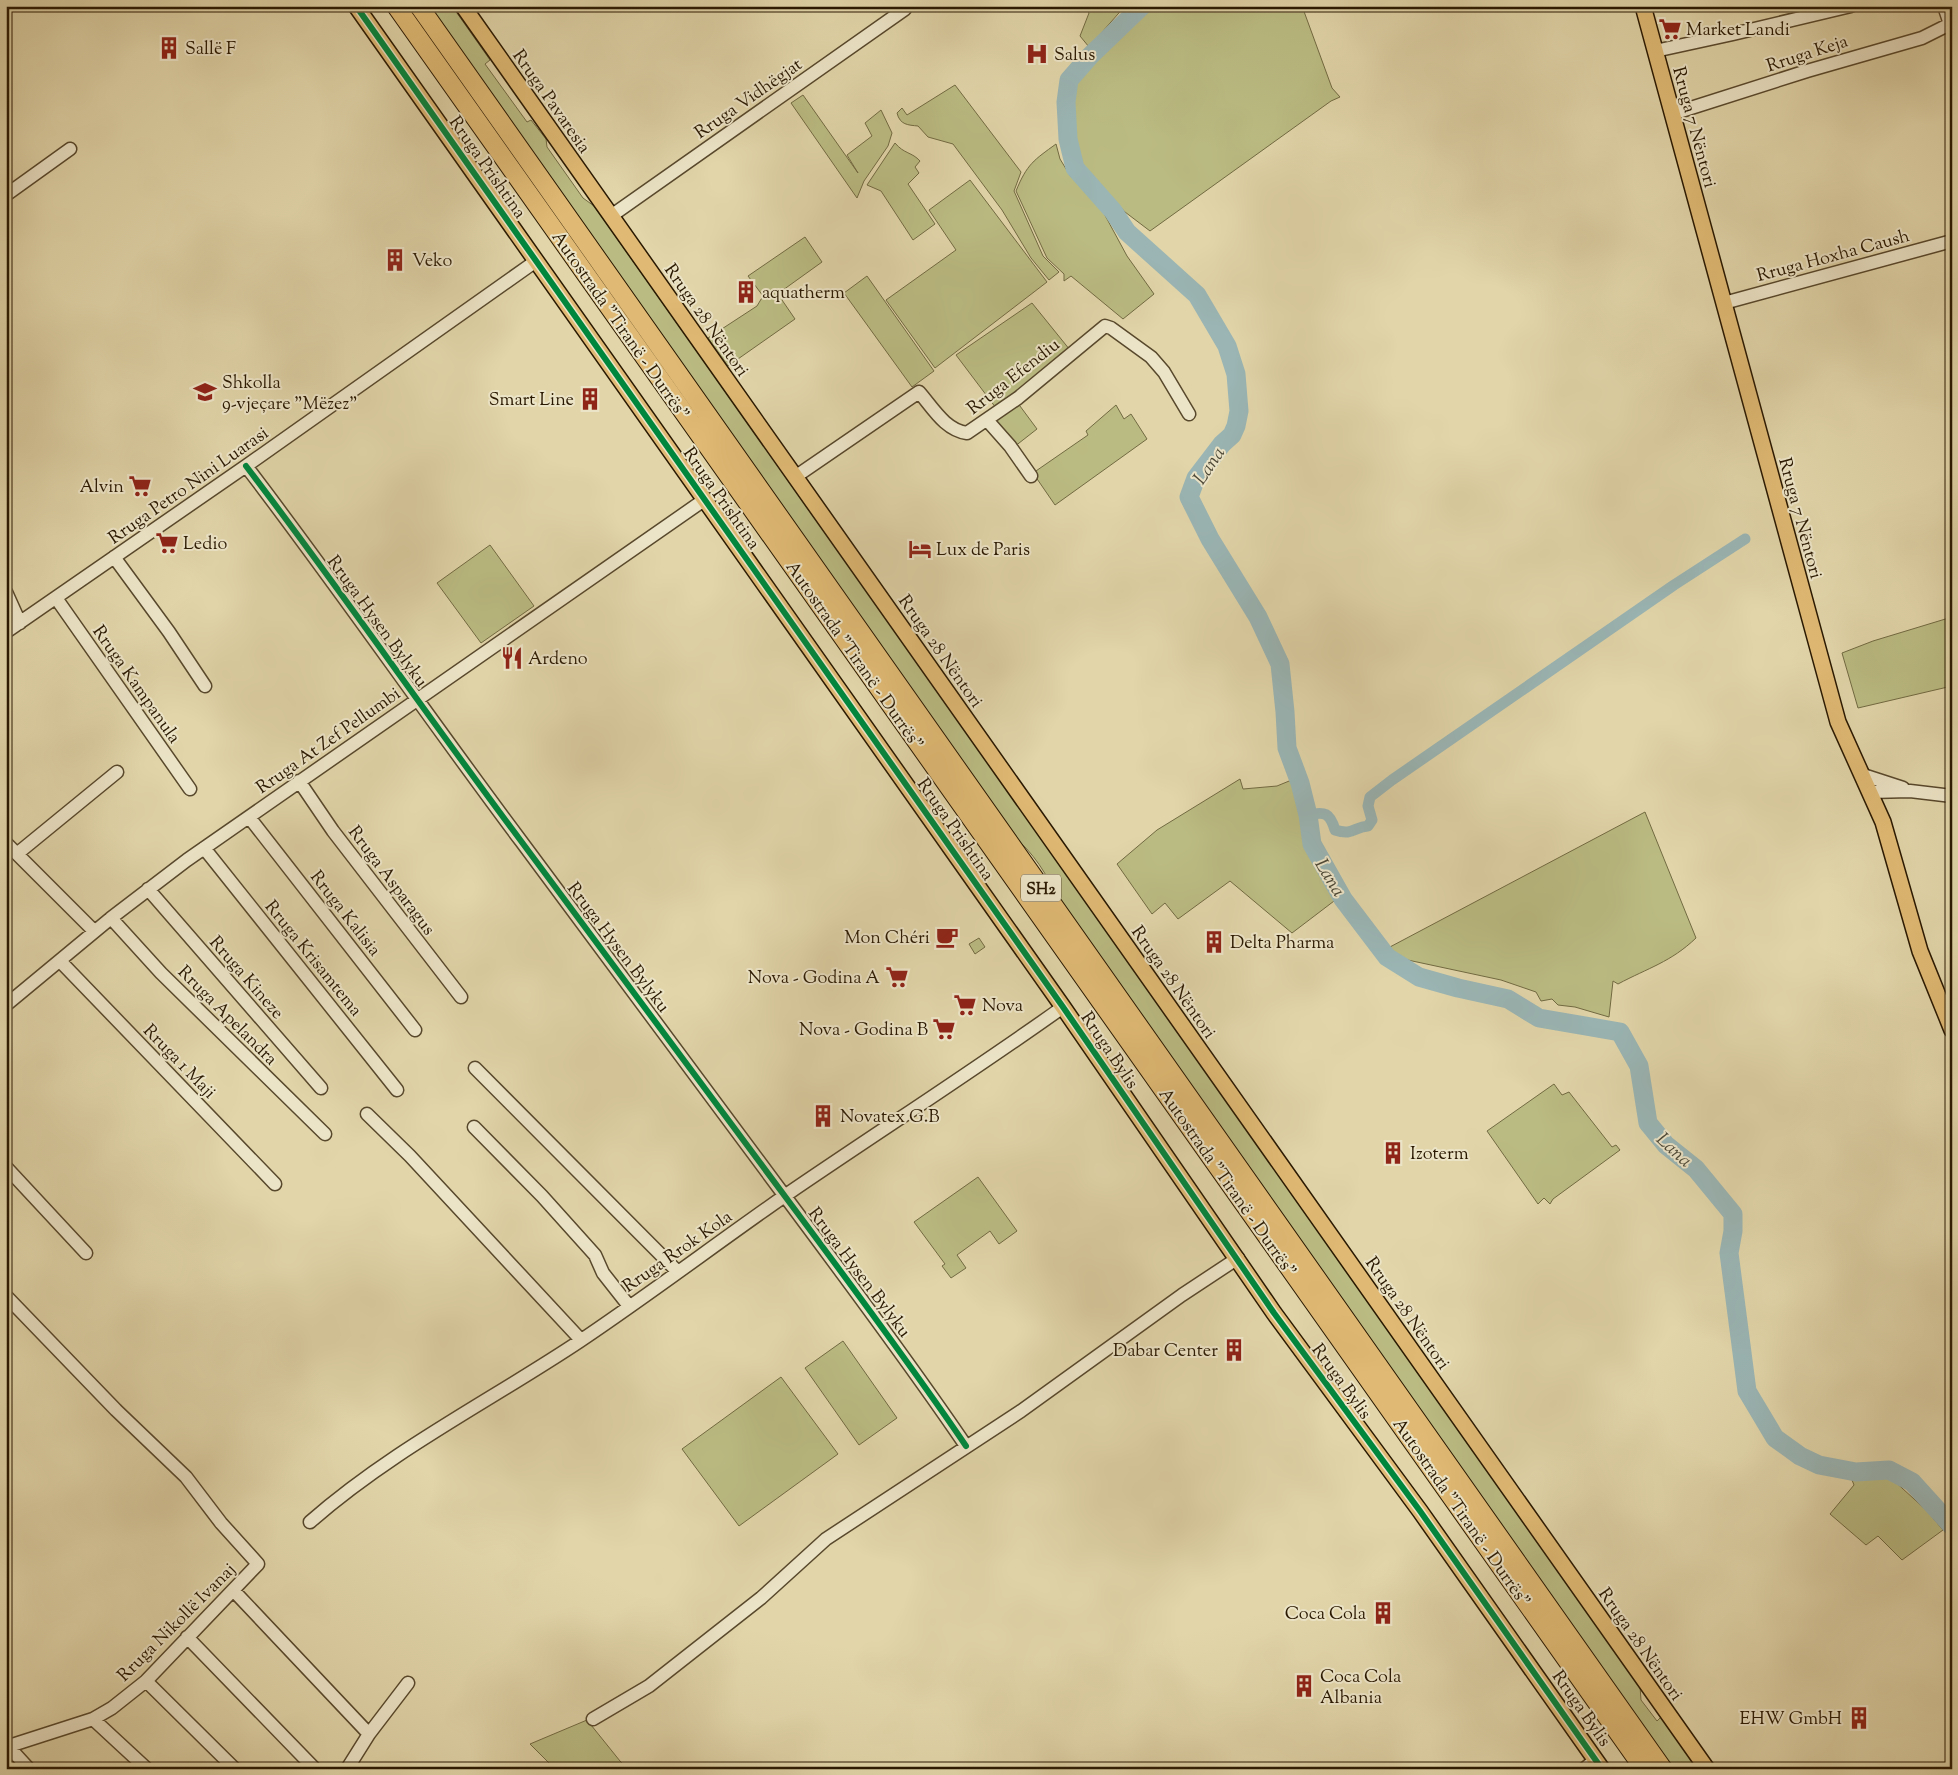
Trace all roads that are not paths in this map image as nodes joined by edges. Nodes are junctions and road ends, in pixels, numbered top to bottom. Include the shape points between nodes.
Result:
1 (356, 6) edge
2 (396, 6) edge
3 (419, 6) edge
4 (463, 6) edge
5 (1643, 6) edge
6 (1851, 6) edge
7 (1944, 6) edge
8 (905, 9) dead end
9 (1951, 24) edge
10 (1655, 50) junction
11 (1672, 114) junction
12 (70, 149) dead end
13 (6, 195) edge
14 (611, 216) junction
15 (1952, 241) edge
16 (536, 261) junction
17 (1724, 302) junction
18 (1189, 414) dead end
19 (987, 420) junction
20 (246, 466) junction
21 (1031, 476) dead end
22 (796, 477) junction
23 (704, 500) junction
24 (114, 557) junction
25 (6, 592) edge
26 (56, 598) junction
27 (20, 623) junction
28 (6, 632) edge
29 (205, 686) dead end
30 (416, 699) junction
31 (117, 772) dead end
32 (1863, 775) junction
33 (299, 781) junction
34 (190, 790) dead end
35 (1910, 791) junction
36 (1870, 792) junction
37 (1952, 796) edge
38 (249, 817) junction
39 (6, 843) edge
40 (204, 848) junction
41 (18, 853) junction
42 (148, 889) junction
43 (111, 918) junction
44 (94, 931) junction
45 (60, 961) junction
46 (460, 997) dead end
47 (6, 1006) edge
48 (1063, 1007) junction
49 (415, 1030) dead end
50 (1952, 1030) edge
51 (475, 1068) dead end
52 (322, 1088) dead end
53 (397, 1090) dead end
54 (367, 1114) dead end
55 (474, 1127) dead end
56 (325, 1134) dead end
57 (6, 1167) edge
58 (275, 1184) dead end
59 (785, 1196) junction
60 (86, 1253) dead end
61 (1238, 1258) junction
62 (678, 1272) junction
63 (6, 1296) edge
64 (629, 1306) junction
65 (581, 1340) junction
66 (966, 1446) junction
67 (310, 1522) dead end
68 (233, 1590) junction
69 (187, 1637) junction
70 (146, 1681) junction
71 (408, 1683) dead end
72 (93, 1719) junction
73 (593, 1719) dead end
74 (369, 1734) junction
75 (7, 1746) edge
76 (1594, 1766) edge
77 (30, 1769) edge
78 (147, 1769) edge
79 (235, 1769) edge
80 (315, 1769) edge
81 (347, 1769) edge
82 (1644, 1769) edge
83 (1663, 1769) edge
84 (1707, 1769) edge

1 - 16 main road, Rruga Prishtina
2 - 82 highway, Autostrada "Tiranë - Durrës" / SH2
3 - 83 highway, Autostrada "Tiranë - Durrës" / SH2
4 - 14 main road, Rruga Pavaresia
5 - 10 main road, Rruga 7 Nëntori
6 - 10 street
7 - 9 street
8 - 14 street, Rruga Vidhëgjat
9 - 11 street, Rruga Keja via 1922,38
10 - 11 main road, Rruga 7 Nëntori
11 - 17 main road, Rruga 7 Nëntori
12 - 13 street
14 - 22 main road, Rruga 28 Nëntori
15 - 17 street, Rruga Hoxha Caush
16 - 20 street, Rruga Petro Nini Luarasi
16 - 23 main road, Rruga Prishtina
17 - 32 main road, Rruga 7 Nëntori via 1838,722
18 - 19 street, Rruga Efendiu via 1151,357 1105,326
19 - 21 street
19 - 22 street, Rruga Efendiu via 968,433 953,430 919,392
20 - 24 street, Rruga Petro Nini Luarasi
20 - 30 street, Rruga Hysen Bylyku
22 - 84 main road, Rruga 28 Nëntori
23 - 30 street, Rruga At Zef Pellumbi
23 - 48 main road, Rruga Prishtina
24 - 26 street, Rruga Petro Nini Luarasi
24 - 29 street
25 - 27 street
26 - 27 street, Rruga Petro Nini Luarasi
26 - 34 street, Rruga Kampanula
27 - 28 street, Rruga Petro Nini Luarasi
30 - 33 street, Rruga At Zef Pellumbi
30 - 59 street, Rruga Hysen Bylyku
31 - 41 street
32 - 35 street
32 - 36 main road, Rruga 7 Nëntori
33 - 38 street, Rruga At Zef Pellumbi
33 - 46 street, Rruga Asparagus via 332,831
35 - 36 street
35 - 37 street
36 - 50 main road, Rruga 7 Nëntori via 1886,832 1920,951
38 - 40 street, Rruga At Zef Pellumbi
38 - 49 street, Rruga Kalisia
39 - 41 street
40 - 42 street, Rruga At Zef Pellumbi
40 - 53 street, Rruga Krisamtema
41 - 44 street
42 - 43 street, Rruga At Zef Pellumbi
42 - 52 street, Rruga Kineze
43 - 44 street, Rruga At Zef Pellumbi
43 - 56 street, Rruga Apelandra via 161,973
44 - 45 street, Rruga At Zef Pellumbi
45 - 47 street, Rruga At Zef Pellumbi
45 - 58 street, Rruga 1 Maji
48 - 59 street, Rruga Rrok Kola
48 - 61 main road, Rruga Bylis
51 - 62 street
54 - 65 street
55 - 64 street via 595,1255 603,1274
57 - 60 street
59 - 62 street, Rruga Rrok Kola
59 - 66 street, Rruga Hysen Bylyku
61 - 66 street
61 - 76 main road, Rruga Bylis via 1280,1321 1420,1511
62 - 64 street, Rruga Rrok Kola
63 - 68 street, Rruga Nikollë Ivanaj via 186,1478 258,1564
64 - 65 street, Rruga Rrok Kola
65 - 67 street, Rruga Rrok Kola via 428,1435 339,1497
66 - 73 street via 826,1539 761,1598 649,1686
68 - 69 street, Rruga Nikollë Ivanaj
68 - 74 street
69 - 70 street, Rruga Nikollë Ivanaj
69 - 80 street
70 - 72 street, Rruga Nikollë Ivanaj
70 - 79 street
71 - 74 street
72 - 75 street, Rruga Nikollë Ivanaj
72 - 78 street
74 - 81 street
75 - 77 street

